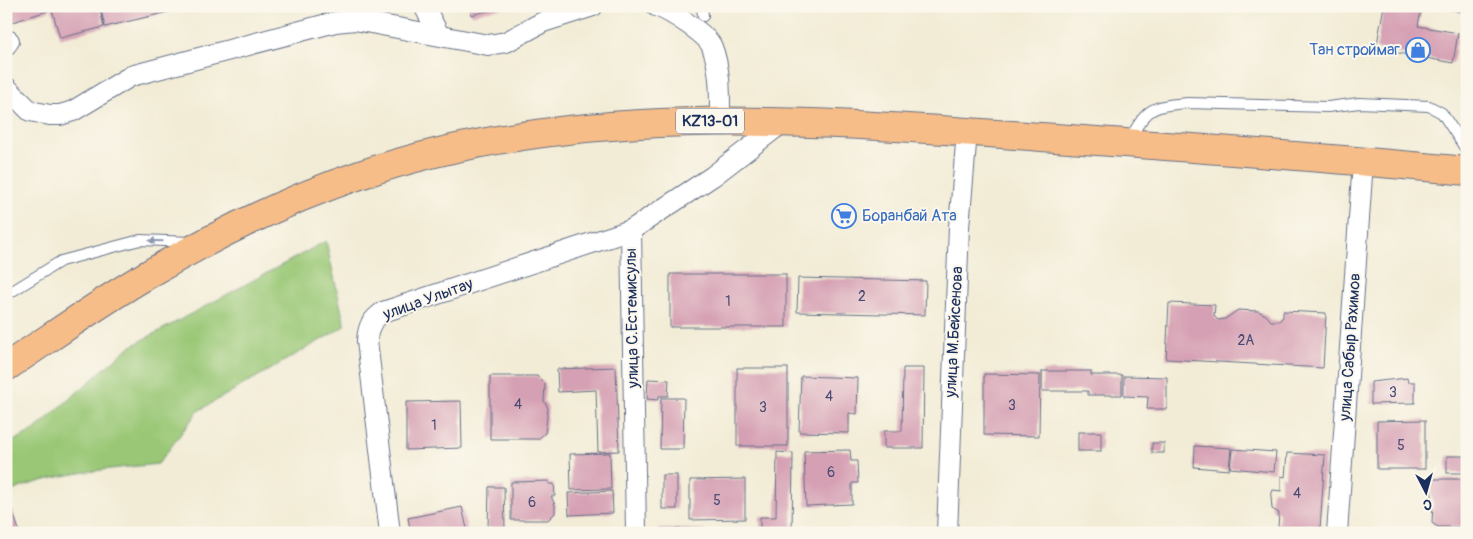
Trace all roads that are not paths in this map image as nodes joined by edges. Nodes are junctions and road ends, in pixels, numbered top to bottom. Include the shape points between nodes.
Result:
1 (424, 6) edge
2 (593, 6) edge
3 (656, 6) edge
4 (701, 18) edge
5 (439, 35) junction
6 (6, 87) edge
7 (720, 121) junction
8 (783, 122) junction
9 (967, 132) junction
10 (1127, 143) junction
11 (1467, 151) edge
12 (1363, 161) junction
13 (1467, 172) edge
14 (631, 230) junction
15 (205, 243) junction
16 (6, 295) edge
17 (6, 367) edge
18 (390, 533) edge
19 (636, 533) edge
20 (946, 533) edge
21 (1336, 533) edge

1 - 5 street
2 - 5 street via 551,19 506,42 488,45
3 - 4 street via 690,24
4 - 7 street via 712,45 720,87
5 - 6 street via 355,20 335,22 132,76 73,111 60,115 30,111
7 - 8 highway, KZ13-01
7 - 15 highway, KZ13-01 via 622,124 483,142 361,174 272,209
8 - 9 highway, KZ13-01
8 - 14 street, улица С.Естемисулы via 713,176
9 - 10 highway, KZ13-01
9 - 20 street, улица М.Бейсенова via 959,228
10 - 11 lane via 1144,114 1166,105 1328,107 1359,102 1429,106 1442,113
10 - 12 highway, KZ13-01
12 - 13 highway, KZ13-01
12 - 21 street, улица Сабыр Рахимов
14 - 18 street, улица Улытау via 383,312 372,321 367,341
14 - 19 street, улица С.Естемисулы
15 -> 16 lane via 140,240 61,262
15 - 17 highway, KZ13-01 via 144,277

